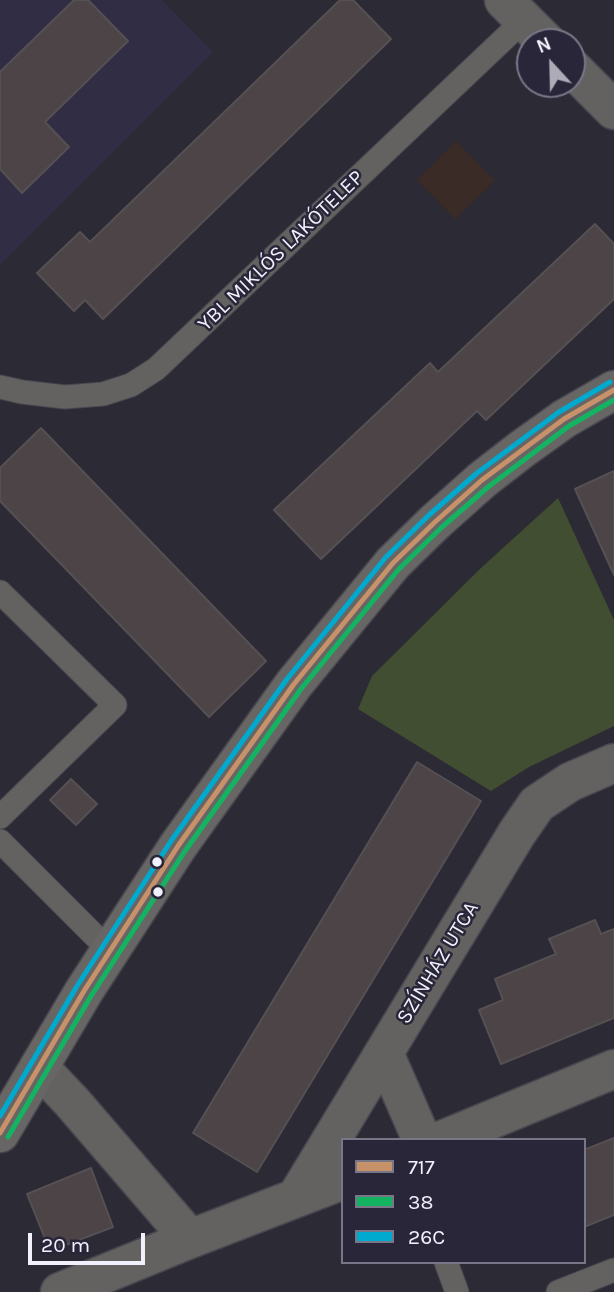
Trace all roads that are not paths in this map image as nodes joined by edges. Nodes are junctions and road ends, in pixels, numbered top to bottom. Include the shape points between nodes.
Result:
1 (525, 21) edge
2 (586, 82) edge
3 (614, 110) edge
4 (0, 387) edge
5 (614, 390) edge
6 (0, 592) edge
7 (614, 763) edge
8 (0, 817) edge
9 (0, 841) edge
10 (110, 951) junction
11 (384, 1053) junction
12 (39, 1067) junction
13 (614, 1069) edge
14 (0, 1133) edge
15 (421, 1138) edge
16 (447, 1138) edge
17 (341, 1181) edge
18 (296, 1198) junction
19 (190, 1239) junction
20 (447, 1264) edge
21 (614, 1270) edge
22 (60, 1292) edge
23 (457, 1292) edge
24 (558, 1292) edge

1 - 4 lane, YBL MIKLÓS LAKÓTELEP via 156,369 131,385 103,394 65,397
2 - 3 street
5 - 10 main road via 564,419 482,480 393,563 294,684 178,846
6 - 8 lane via 115,705
7 - 11 street, SZÍNHÁZ UTCA via 570,782 537,804
9 - 10 lane
10 - 12 main road
11 - 15 street
11 - 18 street, SZÍNHÁZ UTCA
12 - 14 main road
12 - 19 street
13 - 16 street
17 - 18 street
18 - 19 street
19 - 22 street
20 - 23 lane
21 - 24 lane

